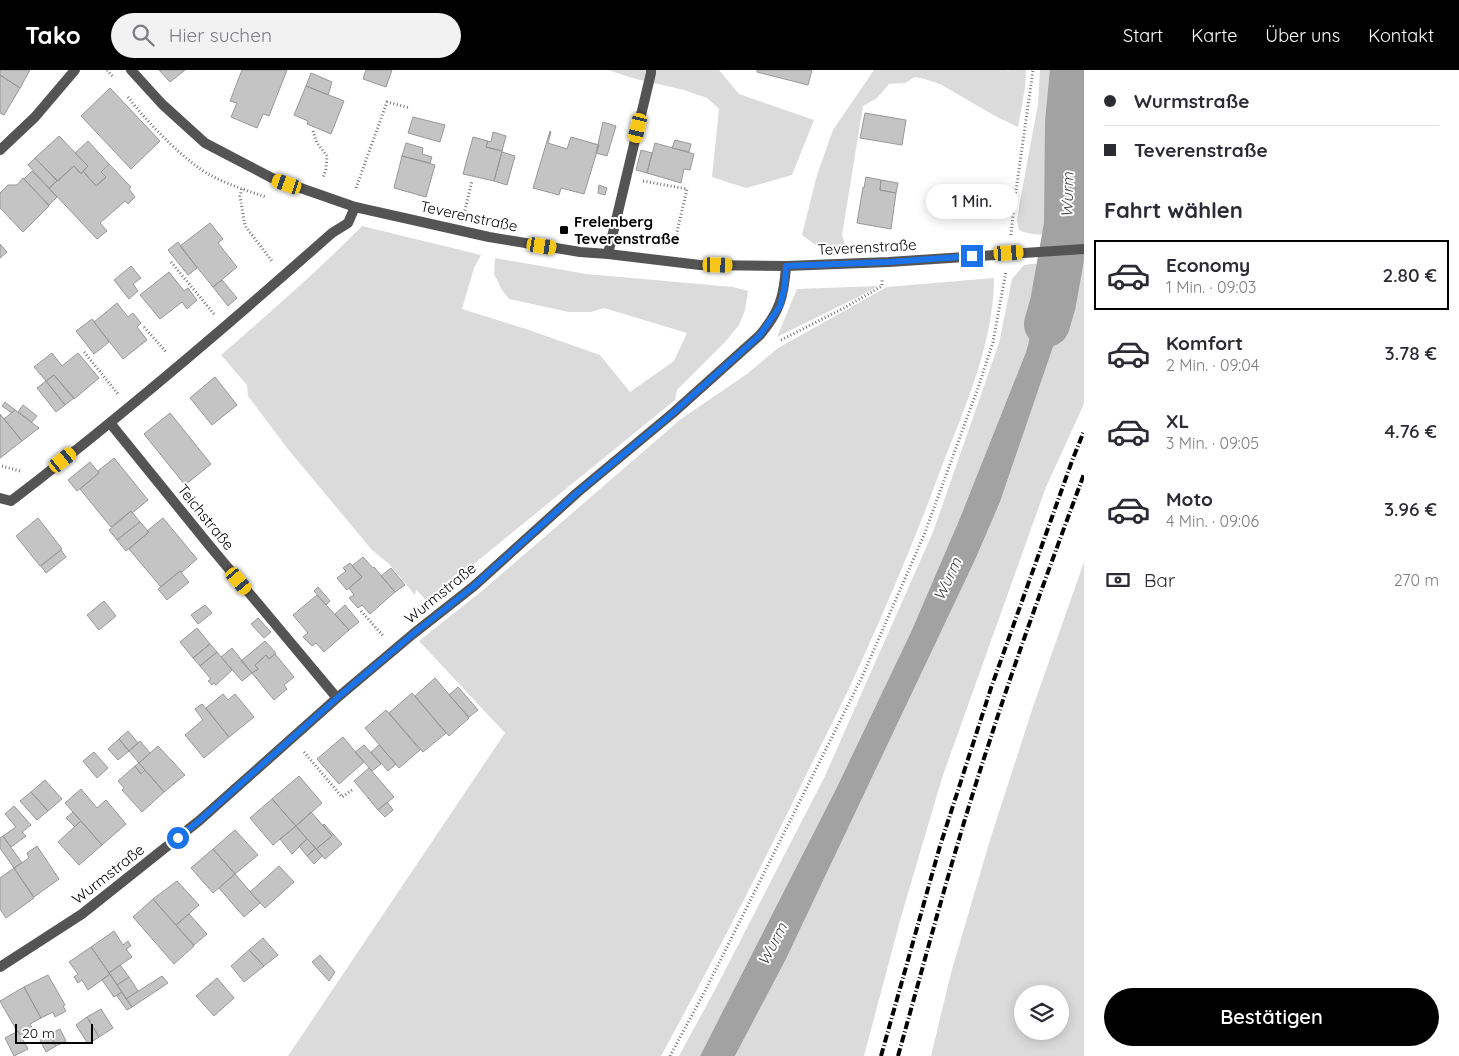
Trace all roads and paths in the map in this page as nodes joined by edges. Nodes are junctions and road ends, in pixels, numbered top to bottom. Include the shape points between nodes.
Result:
1 (75, 70) edge
2 (130, 70) edge
3 (651, 70) edge
4 (1033, 70) edge
5 (410, 108) dead end
6 (313, 131) dead end
7 (0, 150) edge
8 (472, 181) dead end
9 (640, 181) dead end
10 (242, 189) dead end
11 (317, 194) junction
12 (352, 206) junction
13 (460, 230) junction
14 (1084, 249) edge
15 (1009, 253) junction
16 (608, 254) junction
17 (670, 261) junction
18 (171, 262) dead end
19 (786, 266) junction
20 (1007, 268) dead end
21 (284, 276) junction
22 (882, 279) dead end
23 (144, 327) dead end
24 (225, 327) junction
25 (760, 335) junction
26 (84, 352) dead end
27 (178, 367) junction
28 (129, 407) junction
29 (110, 423) junction
30 (0, 498) edge
31 (361, 612) dead end
32 (394, 650) junction
33 (337, 698) junction
34 (293, 737) junction
35 (352, 790) dead end
36 (0, 967) edge
37 (670, 1056) edge

1 - 7 street via 35,117
2 - 11 street, Teverenstraße via 205,143 272,178
3 - 16 street
4 - 15 path
5 - 12 path via 387,102
6 - 11 path via 327,156
8 - 13 path
9 - 17 path via 687,189
10 - 21 path via 240,196 245,226
11 - 12 street, Teverenstraße
12 - 13 street, Teverenstraße
12 - 21 street via 348,223 332,233
13 - 16 street, Teverenstraße via 580,252
14 - 15 street, Teverenstraße
15 - 19 street, Teverenstraße
16 - 17 street, Teverenstraße
17 - 19 street, Teverenstraße
18 - 24 path
19 - 25 street, Wurmstraße via 780,306
20 - 37 path via 993,342 924,535 862,677
21 - 24 street
22 - 25 path via 882,286 776,342
23 - 27 path
24 - 27 street
25 - 32 street, Wurmstraße via 474,586
26 - 28 path
27 - 28 street
28 - 29 street
29 - 30 street via 11,501
29 - 33 street, Teichstraße
31 - 32 path
32 - 33 street, Wurmstraße
33 - 34 street, Wurmstraße
34 - 35 path via 342,798
34 - 36 street, Wurmstraße via 200,820 82,914

